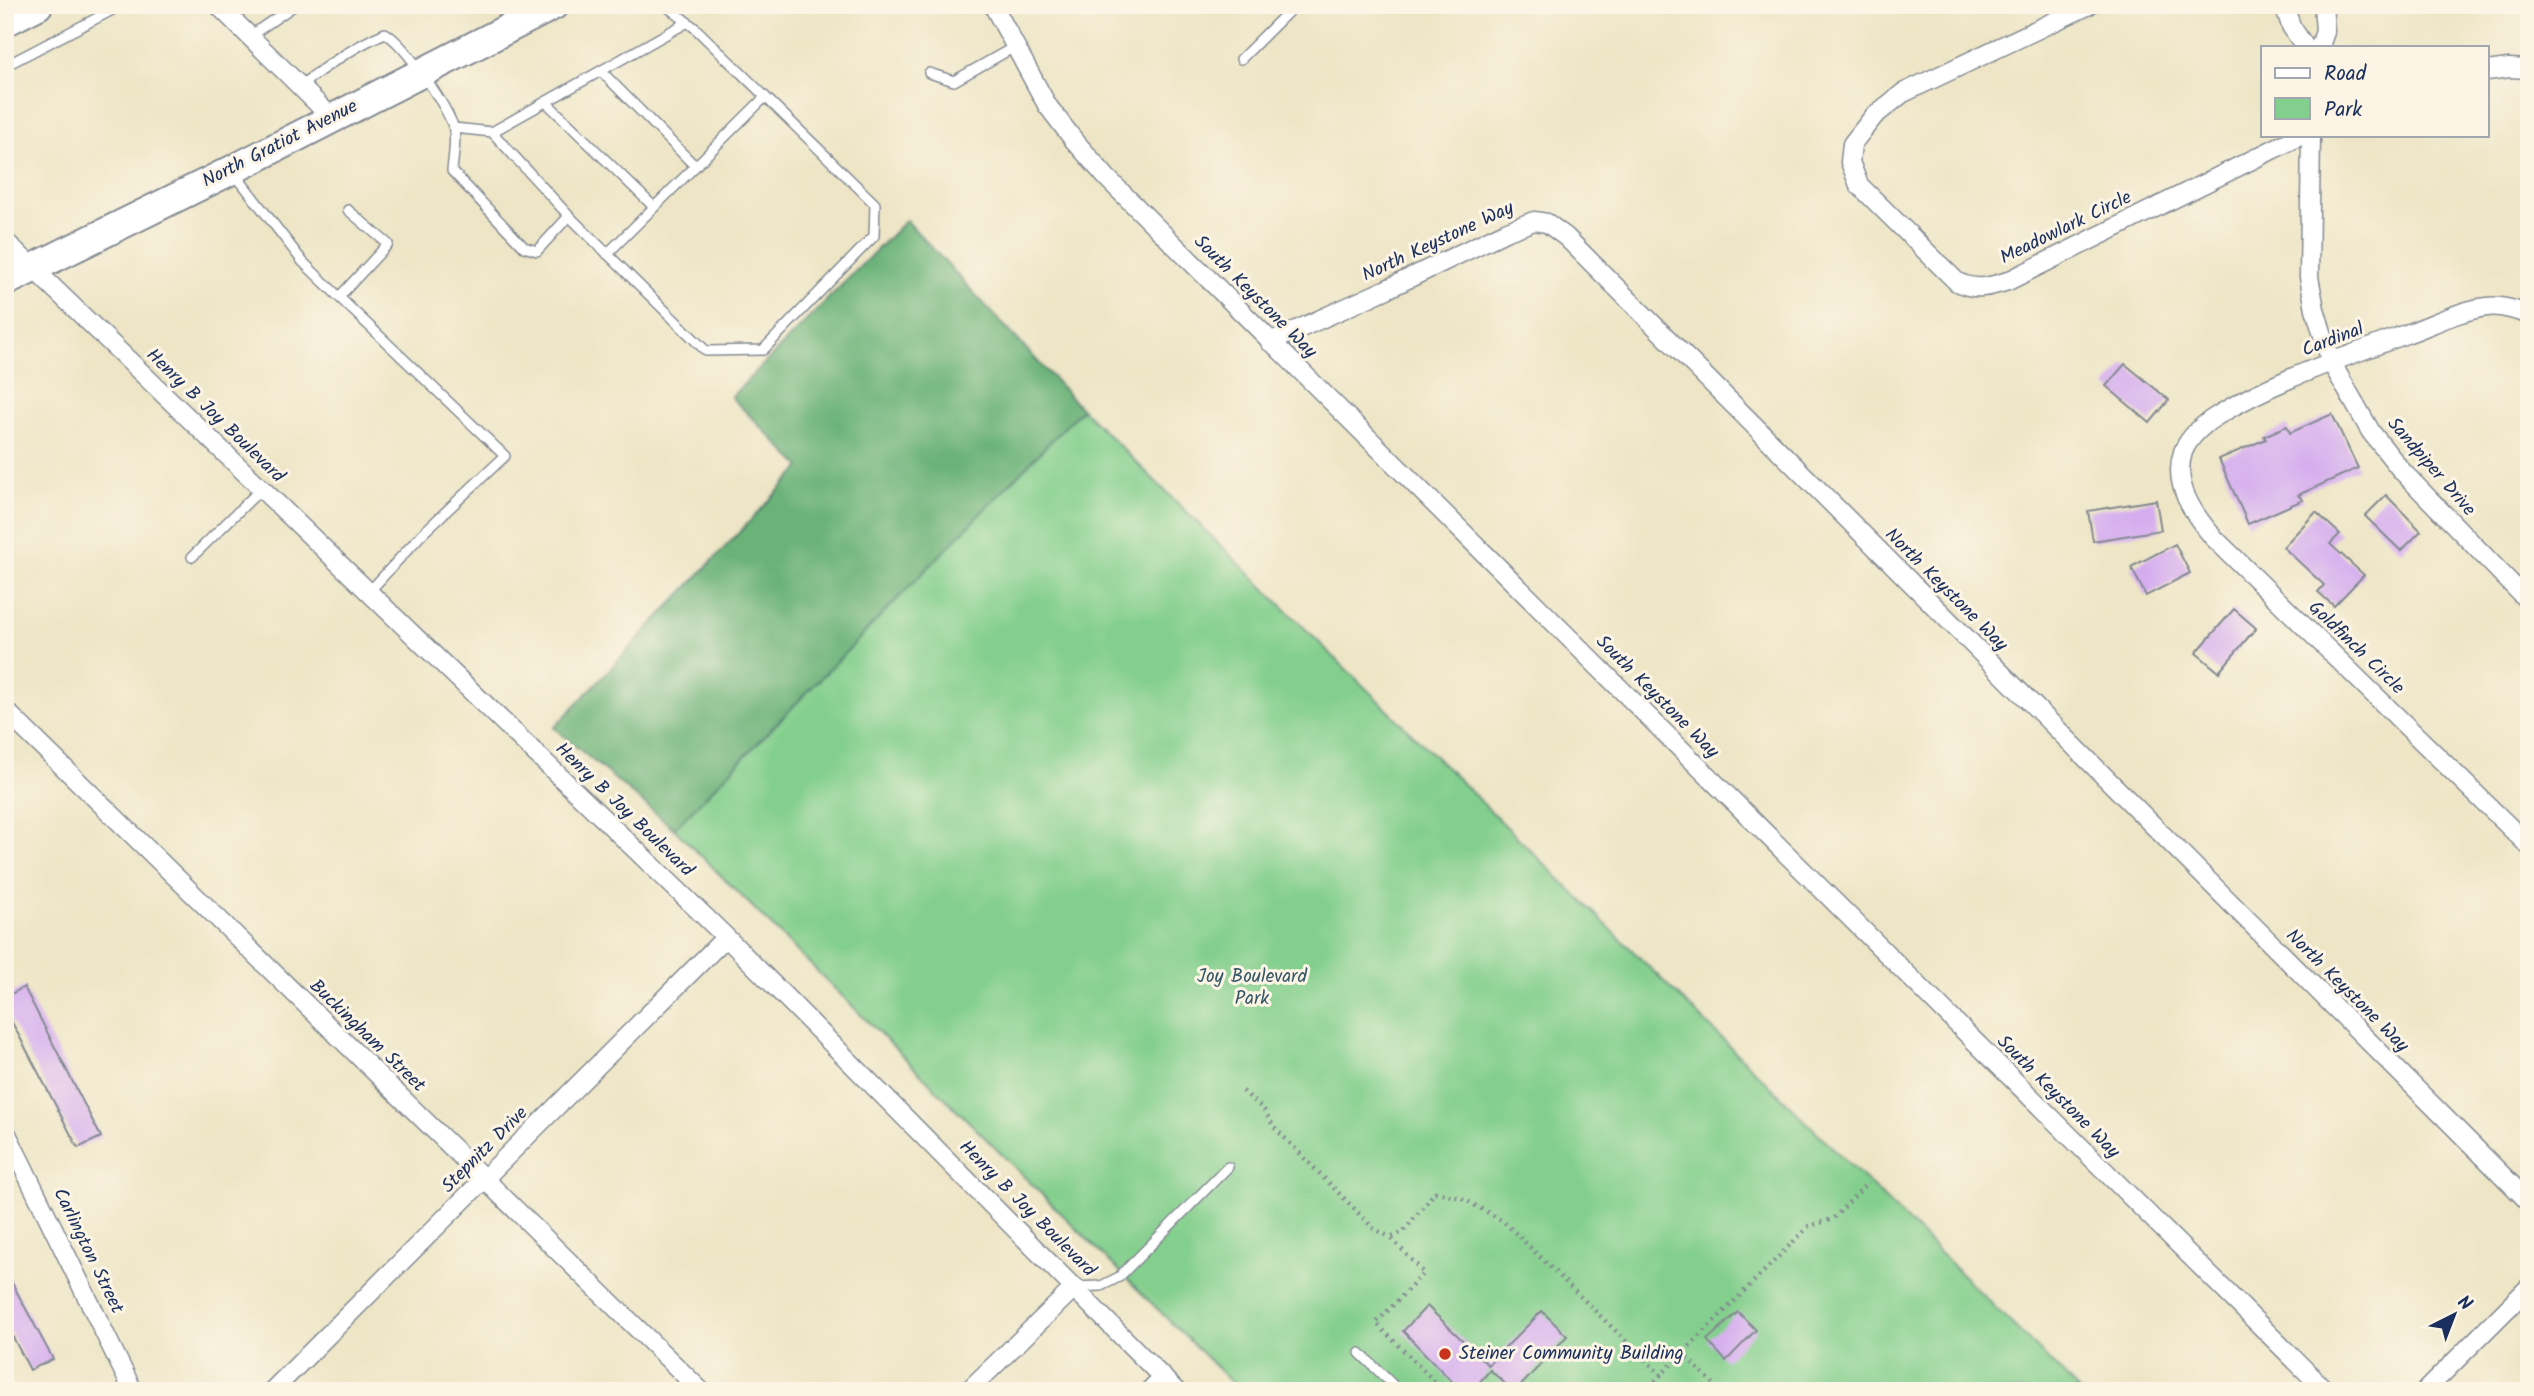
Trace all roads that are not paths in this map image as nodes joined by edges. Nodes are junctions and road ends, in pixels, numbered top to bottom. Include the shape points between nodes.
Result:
1 (38, 5) edge
2 (122, 5) edge
3 (218, 5) edge
4 (295, 5) edge
5 (554, 5) edge
6 (665, 5) edge
7 (993, 5) edge
8 (1295, 5) edge
9 (2089, 5) edge
10 (2284, 5) edge
11 (2323, 5) edge
12 (5, 22) edge
13 (686, 23) junction
14 (250, 36) junction
15 (1016, 46) junction
16 (2304, 46) edge
17 (2320, 46) edge
18 (1241, 59) dead end
19 (5, 66) edge
20 (2529, 69) edge
21 (601, 71) junction
22 (2488, 71) edge
23 (422, 72) junction
24 (929, 73) dead end
25 (300, 86) junction
26 (765, 97) junction
27 (546, 102) junction
28 (332, 118) junction
29 (454, 128) junction
30 (492, 132) junction
31 (2300, 136) edge
32 (2311, 136) edge
33 (695, 166) junction
34 (232, 170) junction
35 (654, 207) junction
36 (348, 210) dead end
37 (569, 216) junction
38 (5, 241) edge
39 (607, 254) junction
40 (33, 268) junction
41 (5, 282) edge
42 (339, 297) junction
43 (2529, 315) edge
44 (1270, 342) junction
45 (2331, 362) junction
46 (2180, 464) joint
47 (260, 490) junction
48 (192, 557) dead end
49 (368, 593) junction
50 (2529, 602) edge
51 (5, 710) edge
52 (2529, 846) edge
53 (726, 937) junction
54 (5, 1130) edge
55 (1228, 1167) dead end
56 (485, 1180) junction
57 (2529, 1202) edge
58 (1075, 1287) junction
59 (2529, 1287) edge
60 (1360, 1353) dead end
61 (1163, 1377) junction
62 (133, 1391) edge
63 (272, 1391) edge
64 (701, 1391) edge
65 (968, 1391) edge
66 (1149, 1391) edge
67 (1176, 1391) edge
68 (1399, 1391) edge
69 (2326, 1391) edge
70 (2424, 1391) edge

1 - 12 main road
2 - 19 lane
3 - 14 street
4 - 14 lane
5 - 23 main road, North Gratiot Avenue
6 - 13 lane
7 - 15 street, South Keystone Way
8 - 18 lane
9 - 31 street, Meadowlark Circle via 1903,93 1874,116 1852,144 1850,162 1859,185 1957,282 1981,289 2008,281
10 - 16 street
11 - 17 street via 2325,31
13 - 21 lane
13 - 26 lane
14 - 25 street
15 - 24 lane via 954,81
15 - 44 street, South Keystone Way via 1048,105 1073,139
20 - 22 street
21 - 27 lane
21 - 33 lane
23 - 25 lane via 395,39 384,33
23 - 28 main road, North Gratiot Avenue
23 - 29 lane
25 - 28 street
26 - 33 lane
26 - 39 lane via 875,204 874,236 763,350 706,351
27 - 30 lane
27 - 35 lane
28 - 34 main road, North Gratiot Avenue
29 - 30 lane
29 - 37 lane via 452,170 524,247 537,251
30 - 37 lane
32 - 45 street, Sandpiper Drive via 2309,277
33 - 35 lane
34 - 40 main road, North Gratiot Avenue
34 - 42 lane via 303,262
35 - 39 lane
36 - 42 lane via 388,244
37 - 39 lane
38 - 40 street, Henry B Joy Boulevard
40 - 41 main road, North Gratiot Avenue
40 - 47 street, Henry B Joy Boulevard
42 - 49 lane via 505,456 422,534
43 - 45 street, Cardinal via 2502,307 2473,310
44 - 57 street, North Keystone Way via 1505,232 1534,221 1547,223
44 - 69 street, South Keystone Way
45 - 46 street, Cardinal via 2218,415 2193,436
45 - 50 street, Sandpiper Drive via 2371,432 2401,470
46 - 52 street, Goldfinch Circle via 2188,503 2214,538
47 - 48 lane
47 - 49 street, Henry B Joy Boulevard
49 - 53 street, Henry B Joy Boulevard
51 - 56 street, Buckingham Street
53 - 56 street, Stepnitz Drive
53 - 58 street, Henry B Joy Boulevard
54 - 62 street, Carlington Street
55 - 58 lane via 1119,1277 1101,1286
56 - 63 street, Stepnitz Drive
56 - 64 street, Buckingham Street
58 - 61 street, Henry B Joy Boulevard
58 - 65 street
59 - 70 street
60 - 68 lane
61 - 66 street
61 - 67 street, Henry B Joy Boulevard

